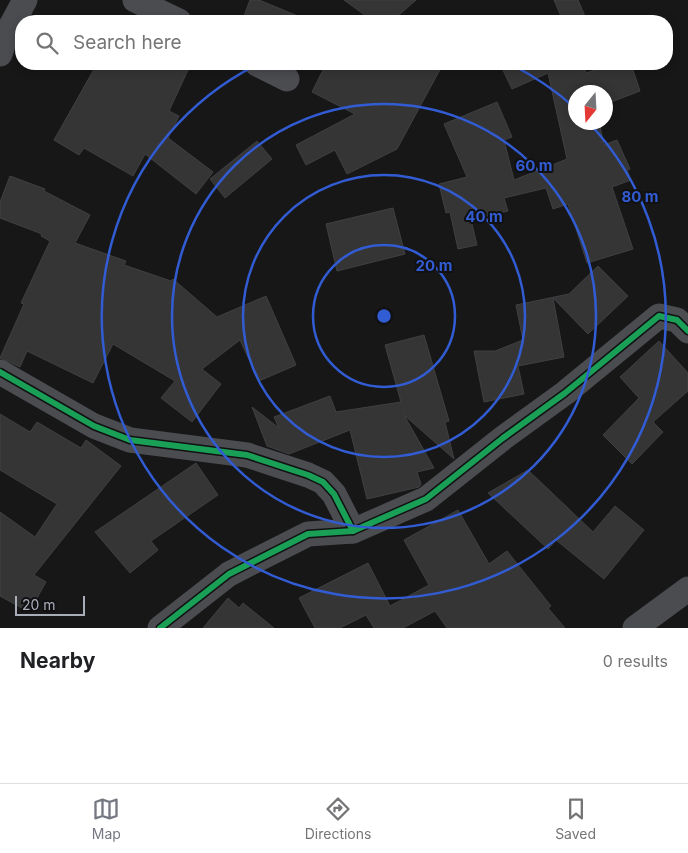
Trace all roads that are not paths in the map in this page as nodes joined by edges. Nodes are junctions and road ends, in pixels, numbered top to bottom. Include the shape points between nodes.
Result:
1 (25, 0) edge
2 (135, 0) edge
3 (17, 15) edge
4 (166, 15) edge
5 (15, 18) edge
6 (0, 54) edge
7 (269, 70) edge
8 (287, 79) dead end
9 (688, 331) edge
10 (0, 372) edge
11 (353, 531) junction
12 (688, 589) edge
13 (160, 628) edge
14 (634, 628) edge

1 - 3 street
2 - 4 street
5 - 6 street
7 - 8 street
9 - 11 street via 677,320 659,316 565,394 426,499
10 - 11 street via 94,426 130,440 247,455 308,475 323,482 334,494
11 - 13 street via 308,534 229,574
12 - 14 street

